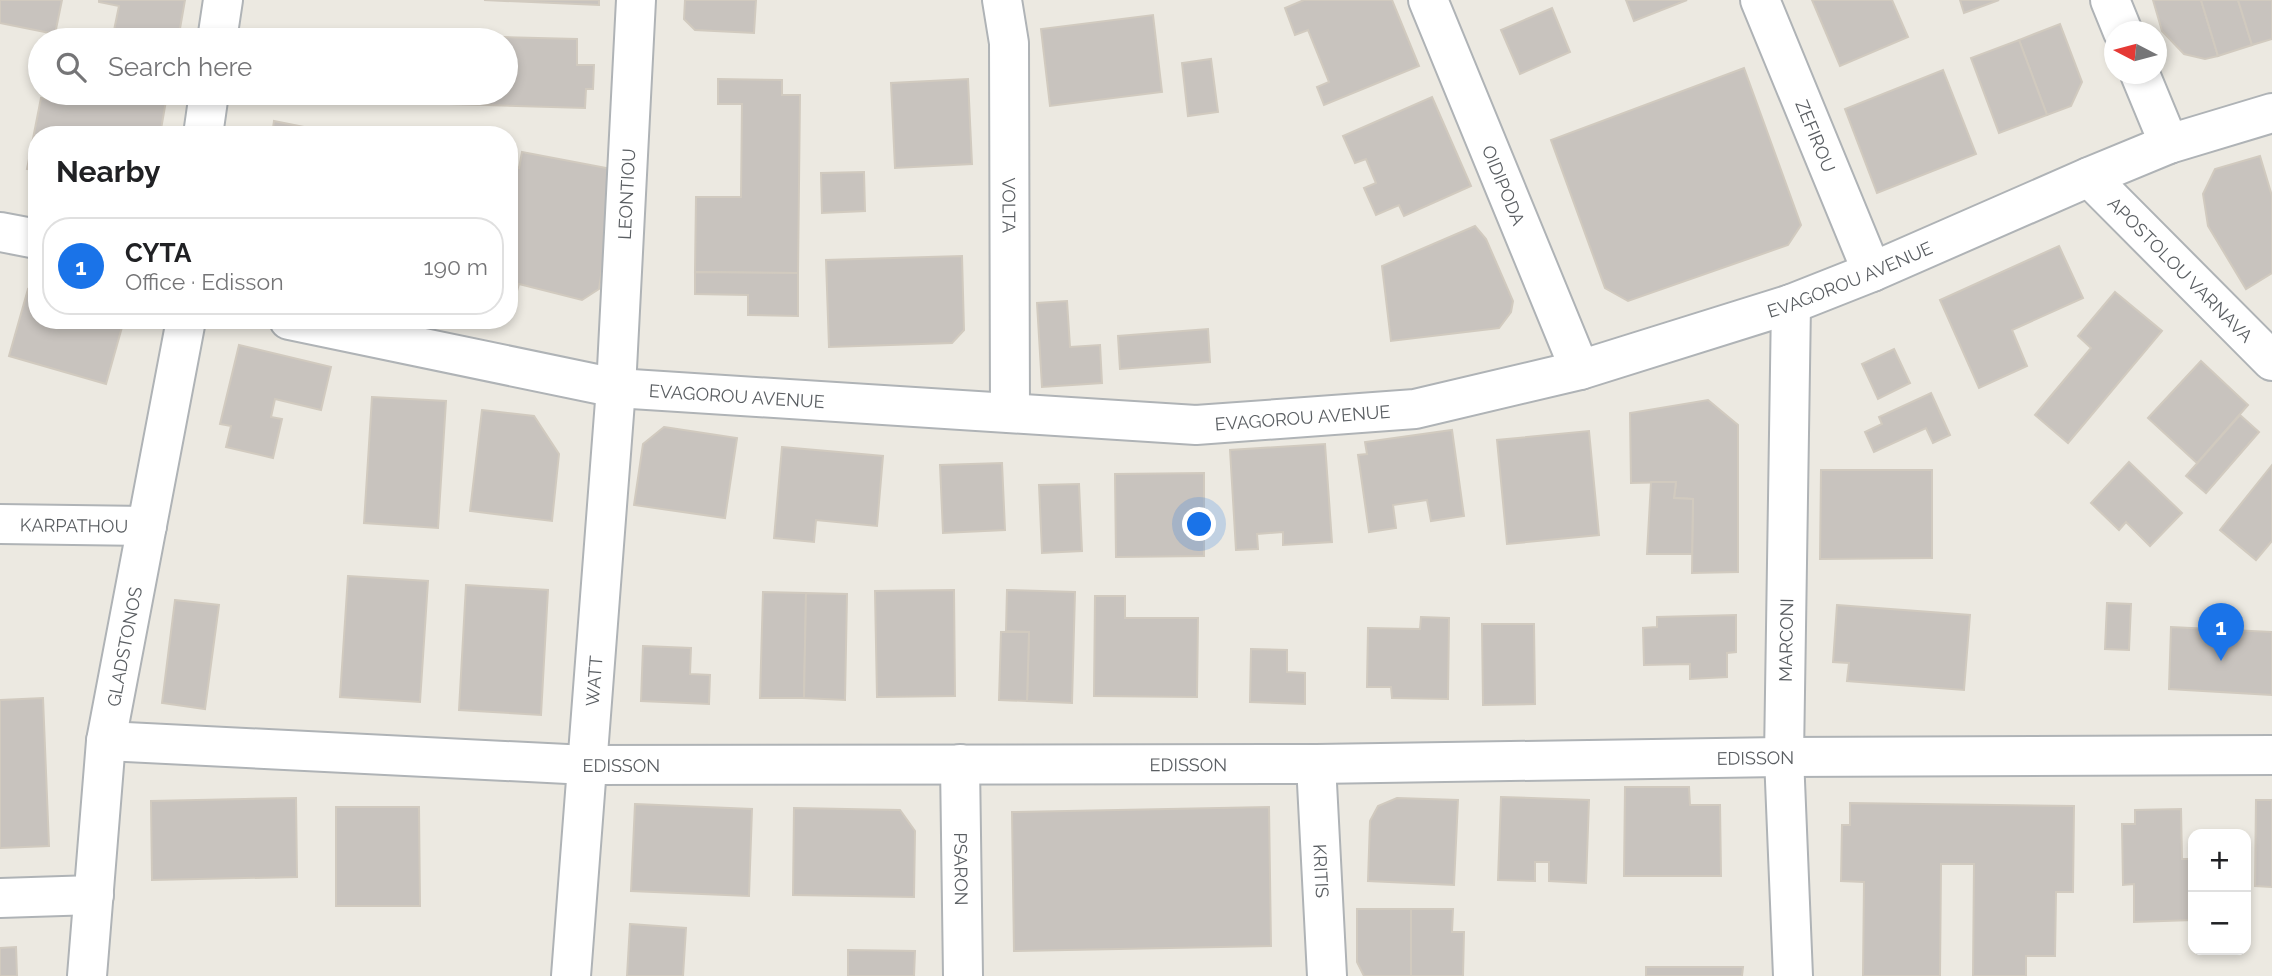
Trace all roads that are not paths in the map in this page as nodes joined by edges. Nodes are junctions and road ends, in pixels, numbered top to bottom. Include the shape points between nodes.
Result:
1 (223, 0) edge
2 (636, 0) edge
3 (1002, 0) edge
4 (1428, 0) edge
5 (1760, 0) edge
6 (2110, 0) edge
7 (2119, 21) edge
8 (219, 28) edge
9 (2144, 84) edge
10 (207, 105) edge
11 (2272, 113) edge
12 (204, 126) edge
13 (2169, 144) junction
14 (2089, 177) junction
15 (0, 232) edge
16 (28, 237) edge
17 (1872, 272) junction
18 (1791, 304) junction
19 (184, 329) edge
20 (332, 329) edge
21 (2272, 361) edge
22 (1580, 370) junction
23 (616, 388) junction
24 (1010, 413) junction
25 (0, 524) edge
26 (147, 526) junction
27 (106, 741) junction
28 (2272, 755) edge
29 (1784, 757) junction
30 (960, 764) junction
31 (1316, 764) junction
32 (587, 765) junction
33 (94, 895) junction
34 (0, 898) edge
35 (87, 976) edge
36 (571, 976) edge
37 (963, 976) edge
38 (1327, 976) edge
39 (1793, 976) edge

1 - 8 street
2 - 23 street, LEONTIOU
3 - 24 street, VOLTA via 1009,43
4 - 22 street, OIDIPODA
5 - 17 street, ZEFIROU
6 - 7 street
9 - 13 street
10 - 12 street
11 - 13 street, EVAGOROU AVENUE
13 - 14 street, EVAGOROU AVENUE
14 - 17 street, EVAGOROU AVENUE
14 - 21 street, APOSTOLOU VARNAVA
15 - 16 street
17 - 18 street, EVAGOROU AVENUE
18 - 22 street, EVAGOROU AVENUE
18 - 29 street, MARCONI
19 - 26 street, GLADSTONOS
20 - 23 street, EVAGOROU AVENUE
22 - 24 street, EVAGOROU AVENUE via 1415,409 1196,425
23 - 24 street, EVAGOROU AVENUE
23 - 32 street, WATT
25 - 26 street, KARPATHOU
26 - 27 street, GLADSTONOS
27 - 32 street, EDISSON
27 - 33 street, GLADSTONOS
28 - 29 street, EDISSON
29 - 31 street, EDISSON
29 - 39 street, MARCONI
30 - 31 street, EDISSON
30 - 32 street, EDISSON
30 - 37 street, PSARON
31 - 38 street, KRITIS
32 - 36 street, WATT
33 - 34 street
33 - 35 street, GLADSTONOS

